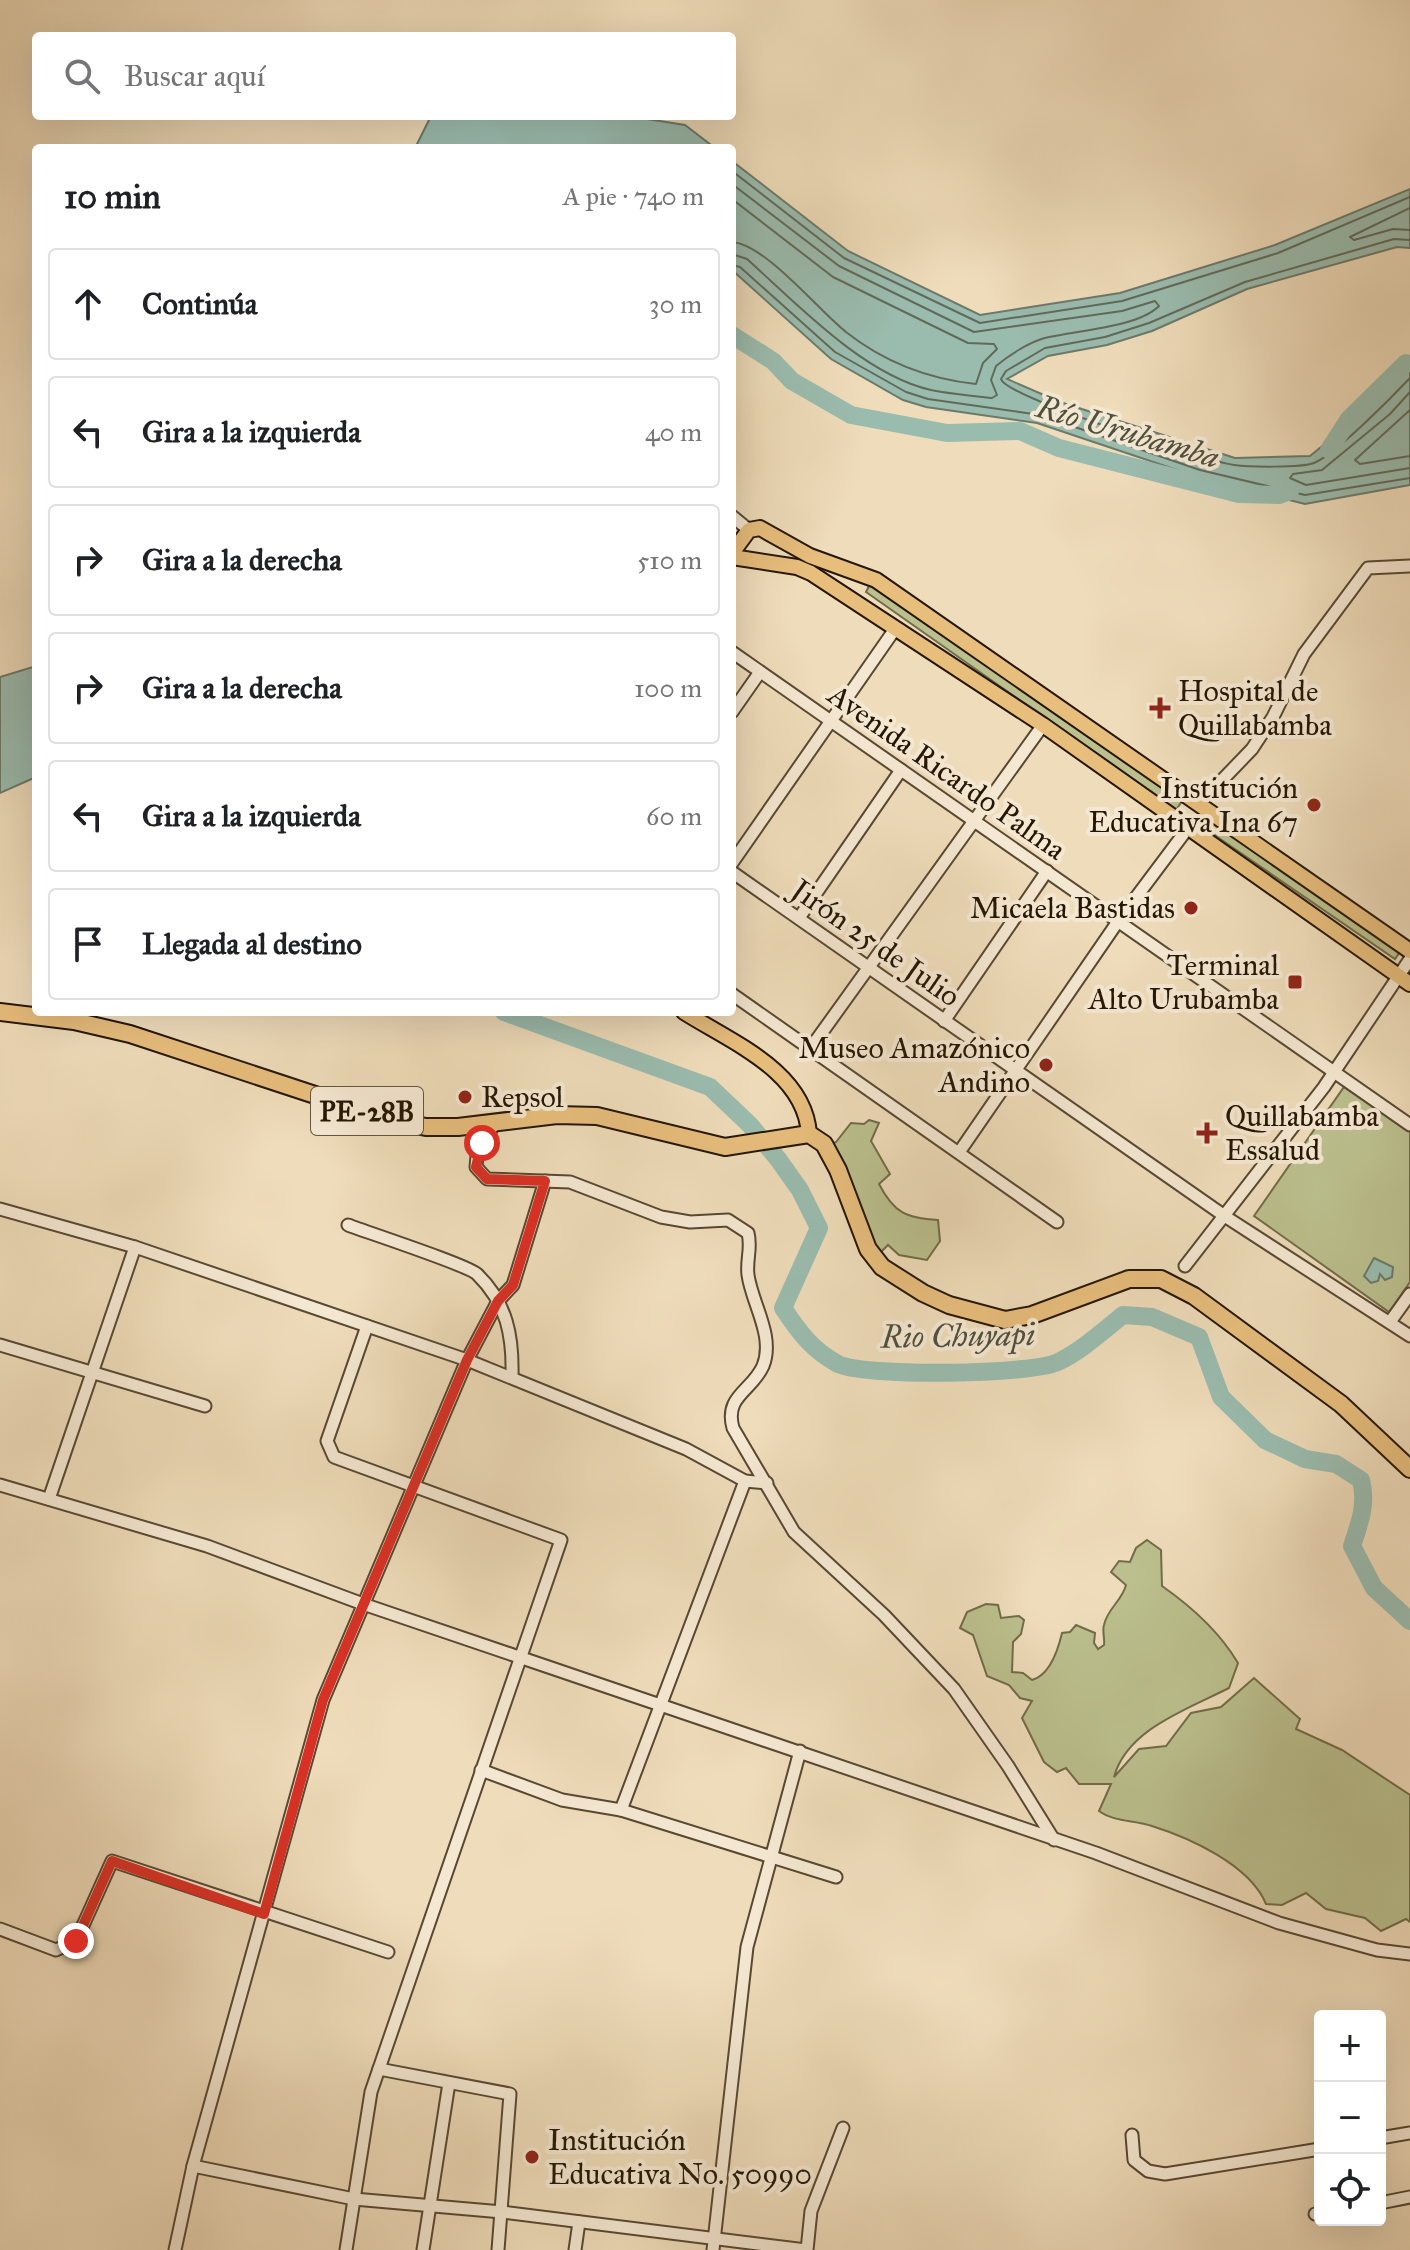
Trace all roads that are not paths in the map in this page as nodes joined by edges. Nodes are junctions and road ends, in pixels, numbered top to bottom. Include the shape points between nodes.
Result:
1 (736, 519) edge
2 (749, 530) junction
3 (736, 549) edge
4 (736, 556) edge
5 (1410, 566) edge
6 (868, 576) junction
7 (855, 603) junction
8 (895, 629) junction
9 (736, 655) edge
10 (760, 672) junction
11 (736, 706) edge
12 (832, 721) junction
13 (1043, 725) junction
14 (901, 770) junction
15 (1201, 802) junction
16 (974, 819) junction
17 (1188, 828) junction
18 (736, 857) edge
19 (1047, 871) junction
20 (736, 875) edge
21 (799, 918) junction
22 (1119, 920) junction
23 (1410, 951) edge
24 (1410, 959) edge
25 (871, 968) junction
26 (1404, 980) edge
27 (736, 997) edge
28 (0, 1012) edge
29 (32, 1016) edge
30 (33, 1016) edge
31 (690, 1016) edge
32 (944, 1021) junction
33 (810, 1049) junction
34 (1015, 1070) junction
35 (1334, 1072) junction
36 (494, 1124) junction
37 (1410, 1125) edge
38 (809, 1134) junction
39 (960, 1151) junction
40 (545, 1181) junction
41 (0, 1209) edge
42 (1226, 1217) junction
43 (1057, 1222) dead end
44 (348, 1225) dead end
45 (135, 1247) junction
46 (1185, 1266) dead end
47 (1410, 1294) edge
48 (498, 1301) junction
49 (1390, 1322) junction
50 (367, 1326) junction
51 (1410, 1336) edge
52 (0, 1345) edge
53 (467, 1360) junction
54 (92, 1374) junction
55 (512, 1376) junction
56 (205, 1406) dead end
57 (1410, 1469) edge
58 (745, 1481) junction
59 (767, 1483) junction
60 (414, 1484) junction
61 (0, 1485) edge
62 (49, 1499) junction
63 (363, 1604) junction
64 (521, 1656) junction
65 (662, 1703) junction
66 (800, 1751) junction
67 (481, 1770) junction
68 (621, 1810) junction
69 (1054, 1840) junction
70 (772, 1857) junction
71 (836, 1877) dead end
72 (264, 1914) junction
73 (0, 1929) edge
74 (388, 1952) dead end
75 (1410, 1954) edge
76 (379, 2069) junction
77 (449, 2083) junction
78 (843, 2128) dead end
79 (1410, 2133) edge
80 (1132, 2135) dead end
81 (1386, 2137) edge
82 (1314, 2150) edge
83 (193, 2166) junction
84 (1410, 2197) edge
85 (354, 2199) junction
86 (1386, 2202) edge
87 (430, 2206) junction
88 (502, 2212) junction
89 (579, 2222) junction
90 (713, 2245) edge
91 (175, 2250) edge
92 (346, 2250) edge
93 (423, 2250) edge
94 (498, 2250) edge
95 (575, 2250) edge
96 (807, 2250) edge

1 - 2 street
2 - 3 main road
2 - 6 main road via 760,528 810,556
4 - 7 main road via 797,567
5 - 15 street via 1368,568 1304,654 1252,749
6 - 7 main road
6 - 15 main road
7 - 8 main road
8 - 12 street
8 - 13 main road
9 - 10 street, Avenida Ricardo Palma
10 - 11 street
10 - 12 street, Avenida Ricardo Palma
12 - 14 street, Avenida Ricardo Palma
12 - 18 street
13 - 16 street
13 - 17 main road
14 - 16 street, Avenida Ricardo Palma
14 - 21 street
15 - 23 main road
16 - 19 street, Avenida Ricardo Palma
16 - 25 street
17 - 22 street
17 - 26 main road
19 - 22 street, Avenida Ricardo Palma
19 - 32 street
20 - 21 street, Jirón 25 de Julio
21 - 25 street, Jirón 25 de Julio
22 - 34 street
22 - 35 street, Avenida Ricardo Palma
24 - 26 street
25 - 32 street, Jirón 25 de Julio
25 - 33 street
26 - 35 street
27 - 33 street
28 - 29 highway, PE-28B
30 - 36 highway, PE-28B via 130,1034 391,1120 426,1127
31 - 38 main road via 777,1072 801,1101
32 - 34 street, Jirón 25 de Julio
33 - 39 street
34 - 39 street
34 - 42 street, Jirón 25 de Julio
35 - 37 street, Avenida Ricardo Palma
35 - 42 street
36 - 38 highway, PE-28B via 557,1115 597,1116 705,1144 742,1147
36 - 40 street via 477,1156 480,1175 497,1181
38 - 57 highway via 824,1144 838,1170 868,1249 901,1281 949,1305 1005,1320 1129,1279 1161,1279 1194,1296 1341,1404
39 - 43 street
40 - 48 street via 513,1285
40 - 59 street via 570,1182 661,1217 728,1220 748,1233 749,1279 766,1350 758,1376 735,1398 730,1418
41 - 45 street
42 - 46 street
42 - 49 street, Jirón 25 de Julio
44 - 48 street via 475,1271
45 - 50 street
45 - 54 street
47 - 49 street
48 - 53 street
48 - 55 street via 511,1328
49 - 51 street, Jirón 25 de Julio
50 - 53 street
50 - 60 street via 327,1441 334,1457
52 - 54 street
53 - 55 street
53 - 60 street
54 - 56 street
54 - 62 street
55 - 58 street via 686,1449
58 - 59 street
58 - 65 street
59 - 69 street via 794,1532 954,1689
60 - 63 street
60 - 64 street via 561,1540
61 - 62 street
62 - 63 street via 207,1546
63 - 64 street
63 - 72 street via 323,1700
64 - 65 street
64 - 67 street
65 - 66 street
65 - 68 street
66 - 69 street
66 - 70 street
67 - 68 street via 562,1800
67 - 76 street
68 - 70 street
69 - 75 street via 1279,1923
70 - 71 street
70 - 90 street via 747,1947
72 - 73 street via 112,1861 76,1941 56,1950
72 - 74 street
72 - 83 street
76 - 77 street
76 - 85 street
77 - 87 street
77 - 88 street via 510,2094
78 - 96 street via 811,2211
79 - 81 street
80 - 82 street via 1134,2160 1148,2171 1165,2174
83 - 85 street
83 - 91 street
84 - 86 street
85 - 87 street
85 - 92 street
87 - 88 street
87 - 93 street
88 - 89 street
88 - 94 street
89 - 90 street
89 - 95 street
90 - 96 street

